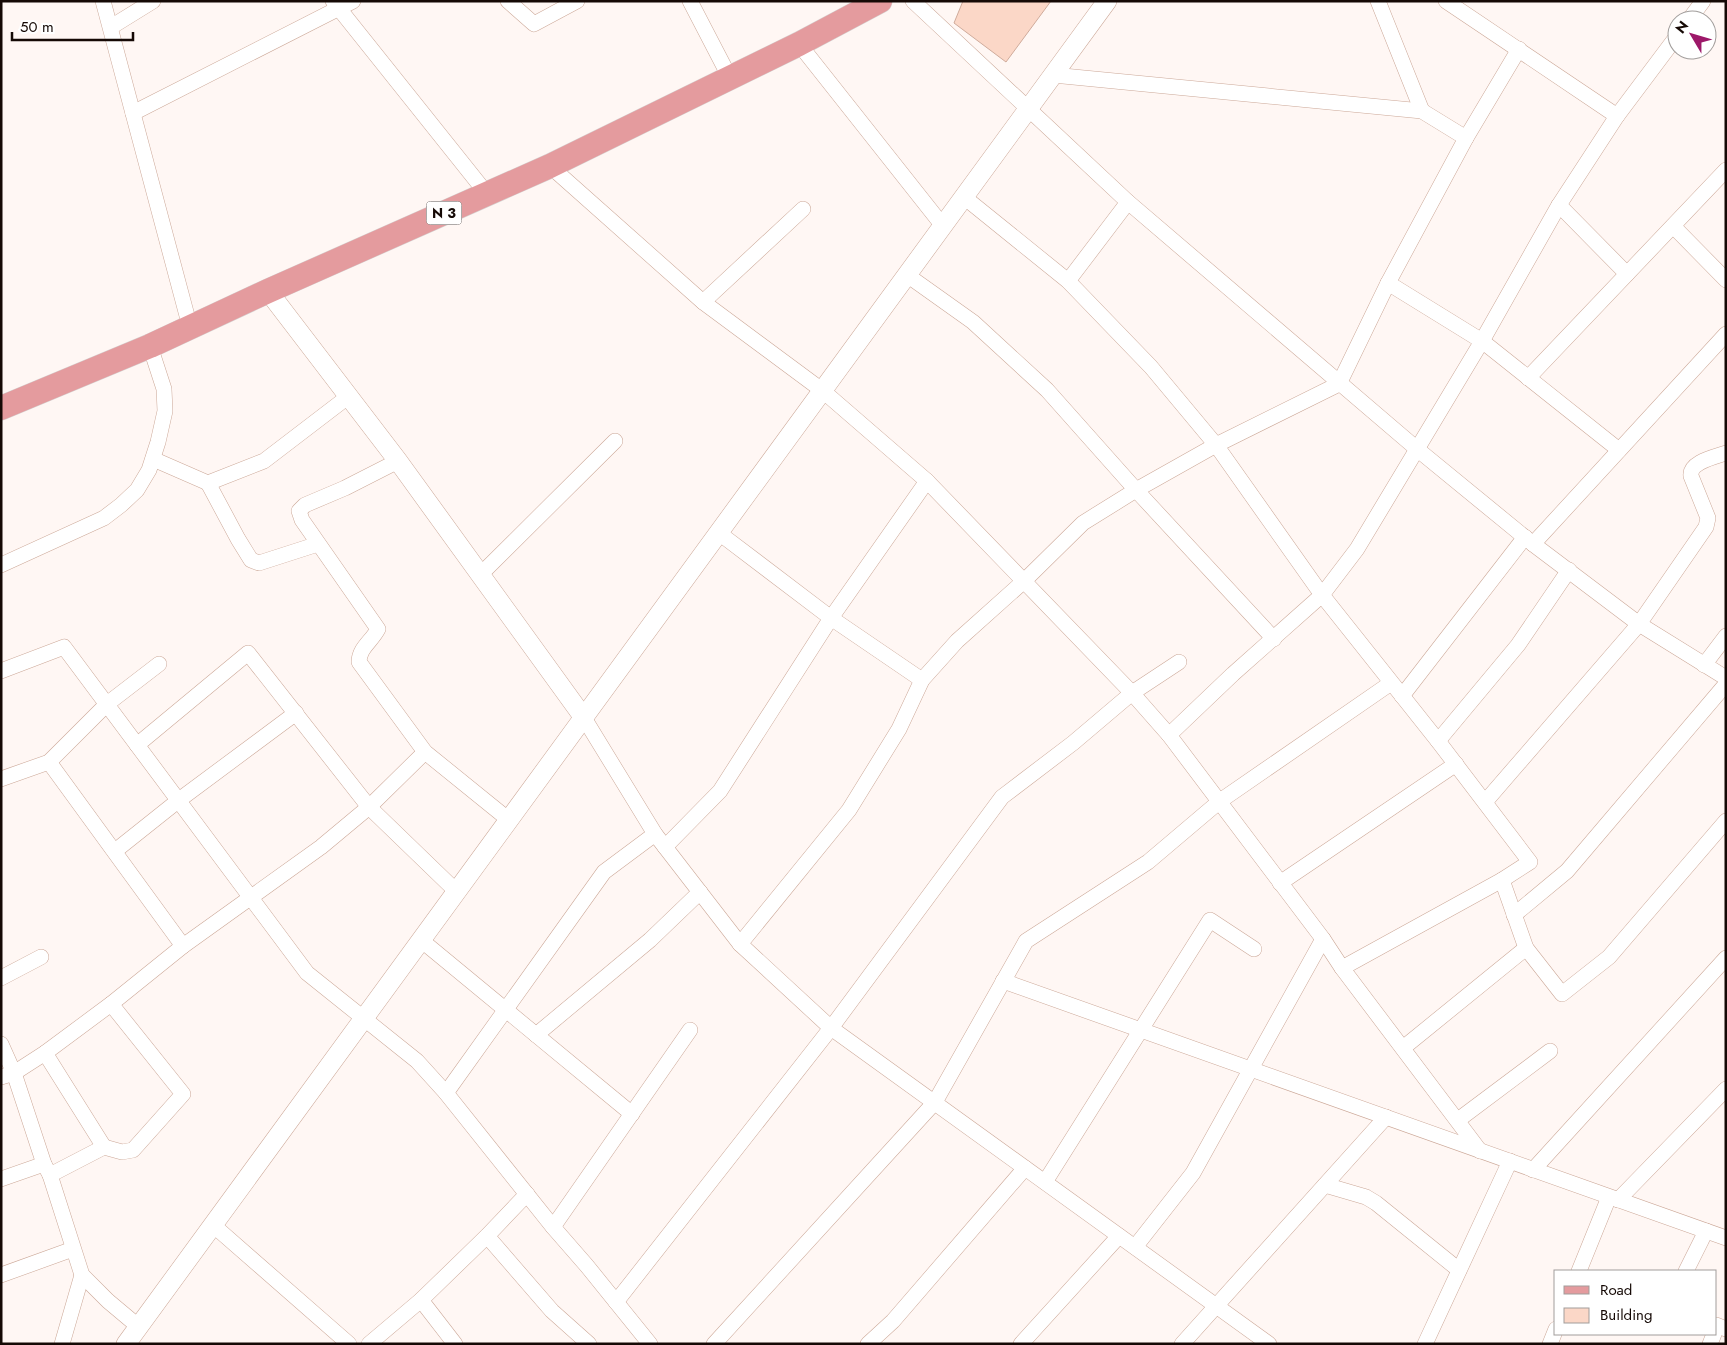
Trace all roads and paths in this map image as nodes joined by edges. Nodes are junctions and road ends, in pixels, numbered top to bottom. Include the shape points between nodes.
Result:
1 (103, 1) edge
2 (153, 1) edge
3 (353, 1) edge
4 (508, 1) edge
5 (578, 1) edge
6 (690, 1) edge
7 (880, 1) edge
8 (913, 1) edge
9 (1107, 1) edge
10 (1378, 1) edge
11 (1446, 1) edge
12 (336, 5) edge
13 (111, 27) junction
14 (799, 44) junction
15 (1519, 49) junction
16 (1667, 49) edge
17 (1054, 75) junction
18 (730, 78) junction
19 (1028, 109) junction
20 (1422, 110) junction
21 (133, 113) junction
22 (1617, 116) junction
23 (1466, 138) junction
24 (550, 166) junction
25 (1726, 170) edge
26 (487, 194) junction
27 (964, 197) junction
28 (1128, 202) junction
29 (1559, 205) junction
30 (802, 209) dead end
31 (943, 226) junction
32 (1673, 226) junction
33 (1627, 274) junction
34 (907, 275) junction
35 (1726, 280) edge
36 (1068, 281) junction
37 (1388, 282) junction
38 (268, 291) junction
39 (703, 302) junction
40 (190, 328) junction
41 (1726, 334) edge
42 (1482, 341) junction
43 (150, 346) junction
44 (1528, 378) junction
45 (1340, 384) junction
46 (822, 391) junction
47 (349, 396) junction
48 (1, 408) edge
49 (615, 441) dead end
50 (1216, 445) junction
51 (1417, 449) junction
52 (1619, 450) junction
53 (1726, 453) edge
54 (153, 458) junction
55 (398, 461) junction
56 (926, 481) junction
57 (208, 483) junction
58 (1136, 490) junction
59 (719, 533) junction
60 (1529, 541) junction
61 (318, 544) junction
62 (1, 566) edge
63 (1569, 570) junction
64 (481, 574) junction
65 (1024, 580) junction
66 (1322, 596) junction
67 (831, 618) junction
68 (1639, 624) junction
69 (1726, 636) edge
70 (1274, 639) junction
71 (1179, 662) dead end
72 (159, 664) dead end
73 (1704, 665) junction
74 (1, 671) edge
75 (1726, 678) edge
76 (922, 680) junction
77 (1391, 683) junction
78 (1726, 684) edge
79 (1132, 693) junction
80 (1402, 696) junction
81 (107, 704) junction
82 (296, 713) junction
83 (584, 718) junction
84 (1169, 735) junction
85 (1438, 740) junction
86 (137, 744) junction
87 (425, 752) junction
88 (49, 762) junction
89 (1456, 764) junction
90 (1, 779) edge
91 (179, 800) junction
92 (1220, 801) junction
93 (1485, 802) junction
94 (369, 807) junction
95 (509, 820) junction
96 (1726, 821) edge
97 (654, 834) junction
98 (665, 847) junction
99 (115, 851) junction
100 (1502, 880) junction
101 (1280, 883) junction
102 (457, 892) junction
103 (700, 892) junction
104 (250, 897) junction
105 (1514, 916) junction
106 (1323, 939) junction
107 (421, 940) junction
108 (740, 944) junction
109 (183, 946) junction
110 (1526, 948) junction
111 (1254, 949) dead end
112 (41, 957) dead end
113 (1724, 965) edge
114 (1342, 968) junction
115 (1, 978) edge
116 (1003, 981) junction
117 (111, 1004) junction
118 (506, 1010) junction
119 (363, 1020) junction
120 (830, 1028) junction
121 (690, 1030) dead end
122 (1142, 1030) junction
123 (536, 1035) junction
124 (1, 1044) edge
125 (1403, 1048) junction
126 (1550, 1051) dead end
127 (45, 1053) junction
128 (1250, 1069) junction
129 (8, 1075) edge
130 (1726, 1089) edge
131 (446, 1092) junction
132 (934, 1102) junction
133 (632, 1114) junction
134 (1386, 1117) junction
135 (1458, 1120) junction
136 (104, 1147) junction
137 (1480, 1151) junction
138 (1510, 1161) junction
139 (1025, 1168) junction
140 (47, 1169) junction
141 (1533, 1170) junction
142 (1, 1178) edge
143 (1045, 1182) junction
144 (1325, 1185) junction
145 (527, 1194) junction
146 (1614, 1198) junction
147 (213, 1225) junction
148 (553, 1227) junction
149 (1706, 1231) junction
150 (487, 1236) junction
151 (1119, 1236) junction
152 (1726, 1238) edge
153 (1135, 1247) junction
154 (73, 1249) junction
155 (1459, 1270) junction
156 (1579, 1270) edge
157 (1686, 1270) edge
158 (1, 1275) edge
159 (82, 1275) junction
160 (421, 1300) junction
161 (616, 1302) junction
162 (1217, 1306) junction
163 (139, 1327) junction
164 (62, 1344) edge
165 (126, 1344) edge
166 (349, 1344) edge
167 (368, 1344) edge
168 (455, 1344) edge
169 (589, 1344) edge
170 (650, 1344) edge
171 (714, 1344) edge
172 (868, 1344) edge
173 (1021, 1344) edge
174 (1182, 1344) edge
175 (1269, 1344) edge
176 (1425, 1344) edge

1 - 13 street
2 - 13 street
3 - 12 street
4 - 5 street via 534,24
6 - 18 street
7 - 14 main road, N 3
8 - 19 street
9 - 17 street
10 - 20 street
11 - 15 street
12 - 21 street
12 - 26 street
13 - 21 street
14 - 18 main road, N 3
14 - 31 street
15 - 22 street
15 - 23 street
16 - 22 street
17 - 19 street
17 - 20 street
18 - 24 main road, N 3
19 - 27 street
19 - 28 street
20 - 23 street
21 - 40 street
22 - 29 street
23 - 37 street
24 - 26 main road, N 3
24 - 39 street
25 - 32 street
26 - 38 main road, N 3
27 - 31 street
27 - 36 street
28 - 36 street
28 - 45 street
29 - 33 street
29 - 42 street
30 - 39 street
31 - 34 street
32 - 33 street
32 - 35 street
33 - 44 street
34 - 46 street
34 - 58 street via 973,322 1047,390
36 - 50 street via 1151,367
37 - 42 street
37 - 45 street
38 - 40 main road, N 3
38 - 47 street
39 - 46 street
40 - 43 main road, N 3
41 - 52 street
42 - 44 street
42 - 51 street
43 - 48 main road, N 3
43 - 54 street via 164,389 166,411
44 - 52 street
45 - 50 street
45 - 51 street
46 - 56 street
46 - 59 street
47 - 55 street
47 - 57 street via 264,460
49 - 64 street
50 - 58 street
50 - 66 street
51 - 60 street
51 - 66 street via 1357,549
52 - 60 street
53 - 68 street via 1691,470 1708,518 1706,527
54 - 57 street
54 - 62 street via 137,490 121,506 104,518
55 - 61 street via 305,505 299,511
55 - 64 street
56 - 65 street
56 - 67 street
57 - 61 street via 251,560 259,563
58 - 65 street via 1083,523
58 - 70 street
59 - 67 street
59 - 83 street
60 - 63 street
60 - 80 street
61 - 87 street via 378,629 363,648 359,662
63 - 68 street
63 - 85 street via 1518,645
64 - 83 street
65 - 76 street via 957,641
65 - 79 street
66 - 70 street
66 - 77 street
67 - 76 street
67 - 98 street via 720,791
68 - 73 street
68 - 93 street
69 - 73 street
70 - 84 street
71 - 79 street
72 - 81 street
73 - 75 street
74 - 81 street via 64,647
76 - 108 street via 899,729 849,810
77 - 80 street
77 - 92 street
78 - 105 street via 1567,871
79 - 84 street
79 - 120 street via 1002,798
80 - 85 street
81 - 86 street
81 - 88 street
82 - 86 street via 248,653
82 - 91 street
82 - 94 street
83 - 95 street
83 - 97 street
84 - 92 street
85 - 89 street
86 - 91 street
87 - 94 street
87 - 95 street
88 - 90 street
88 - 99 street
89 - 93 street
89 - 101 street
91 - 99 street
91 - 104 street
92 - 101 street
92 - 116 street via 1148,862 1026,941
93 - 100 street via 1530,862
94 - 102 street
94 - 104 street via 321,847
95 - 102 street
96 - 110 street via 1609,957 1562,994
97 - 98 street
97 - 118 street via 604,872
98 - 103 street
99 - 109 street
100 - 105 street
100 - 114 street
101 - 106 street
102 - 107 street
103 - 108 street
103 - 123 street via 650,940
104 - 109 street
104 - 119 street via 307,973
105 - 110 street
106 - 114 street
106 - 128 street
107 - 118 street
107 - 119 street
108 - 120 street
109 - 117 street
110 - 125 street
111 - 122 street via 1210,920
112 - 115 street
113 - 141 street
114 - 125 street
116 - 122 street
116 - 132 street
117 - 127 street
117 - 136 street via 183,1094 132,1150 122,1152
118 - 123 street
118 - 131 street
119 - 131 street via 417,1062
119 - 147 street
120 - 132 street
120 - 161 street
121 - 133 street
122 - 128 street
122 - 143 street
123 - 133 street
124 - 129 street
125 - 135 street
126 - 135 street
127 - 129 street
127 - 136 street
128 - 134 street
128 - 153 street via 1193,1172
129 - 140 street
130 - 146 street
131 - 145 street
132 - 139 street
132 - 171 street
133 - 148 street
134 - 137 street
134 - 144 street
135 - 137 street
136 - 140 street
137 - 138 street
138 - 141 street
138 - 155 street
139 - 143 street
139 - 172 street via 893,1320
140 - 142 street
140 - 154 street
141 - 146 street
143 - 151 street
144 - 155 street via 1376,1203
144 - 162 street
145 - 148 street
145 - 150 street
146 - 149 street
146 - 156 street
147 - 163 street
147 - 166 street
148 - 161 street
149 - 152 street
149 - 157 street
150 - 160 street
150 - 169 street via 552,1311
151 - 153 street
151 - 173 street
153 - 162 street
154 - 158 street
154 - 159 street
155 - 176 street
159 - 163 street
159 - 164 street
160 - 167 street
160 - 168 street
161 - 170 street
162 - 174 street
162 - 175 street
163 - 165 street

